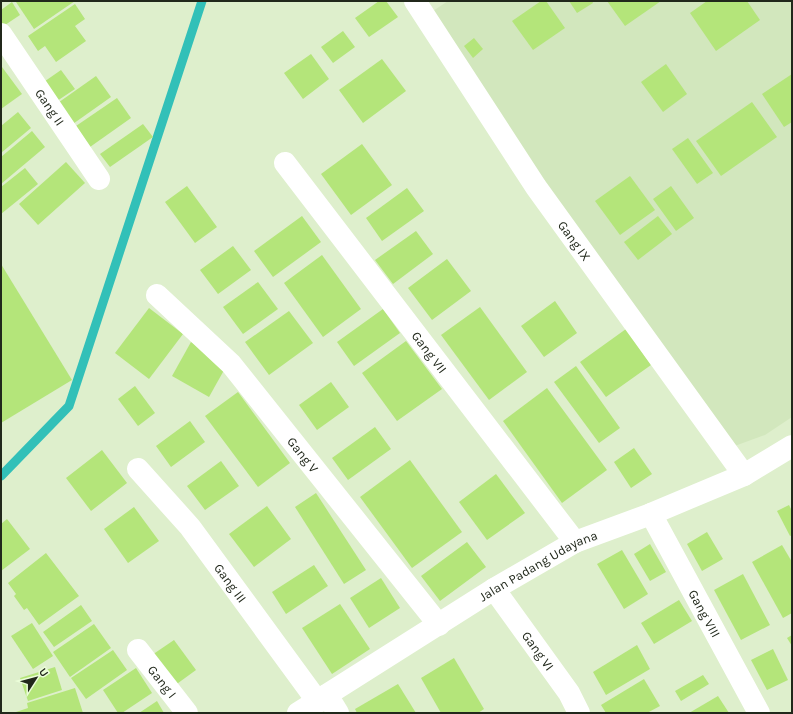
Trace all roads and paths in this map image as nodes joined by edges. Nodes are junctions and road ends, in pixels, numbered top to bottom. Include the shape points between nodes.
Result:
1 (415, 1) edge
2 (1, 34) edge
3 (285, 163) dead end
4 (99, 180) dead end
5 (157, 295) dead end
6 (792, 446) edge
7 (138, 469) dead end
8 (744, 475) junction
9 (651, 514) junction
10 (575, 542) junction
11 (494, 589) junction
12 (439, 624) junction
13 (138, 650) dead end
14 (328, 703) edge
15 (187, 713) edge
16 (298, 713) edge
17 (579, 713) edge
18 (759, 713) edge

1 - 8 street, Gang IX via 536,187
2 - 4 street, Gang II
3 - 10 street, Gang VII
5 - 12 street, Gang V via 231,364
6 - 8 street, Jalan Padang Udayana
7 - 14 street, Gang III via 190,527
8 - 9 street, Jalan Padang Udayana
9 - 10 street, Jalan Padang Udayana
9 - 18 street, Gang VIII
10 - 11 street, Jalan Padang Udayana
11 - 12 street, Jalan Padang Udayana
11 - 17 street, Gang VI via 570,693
12 - 14 street, Jalan Padang Udayana
13 - 15 street, Gang I
14 - 16 street, Jalan Padang Udayana

